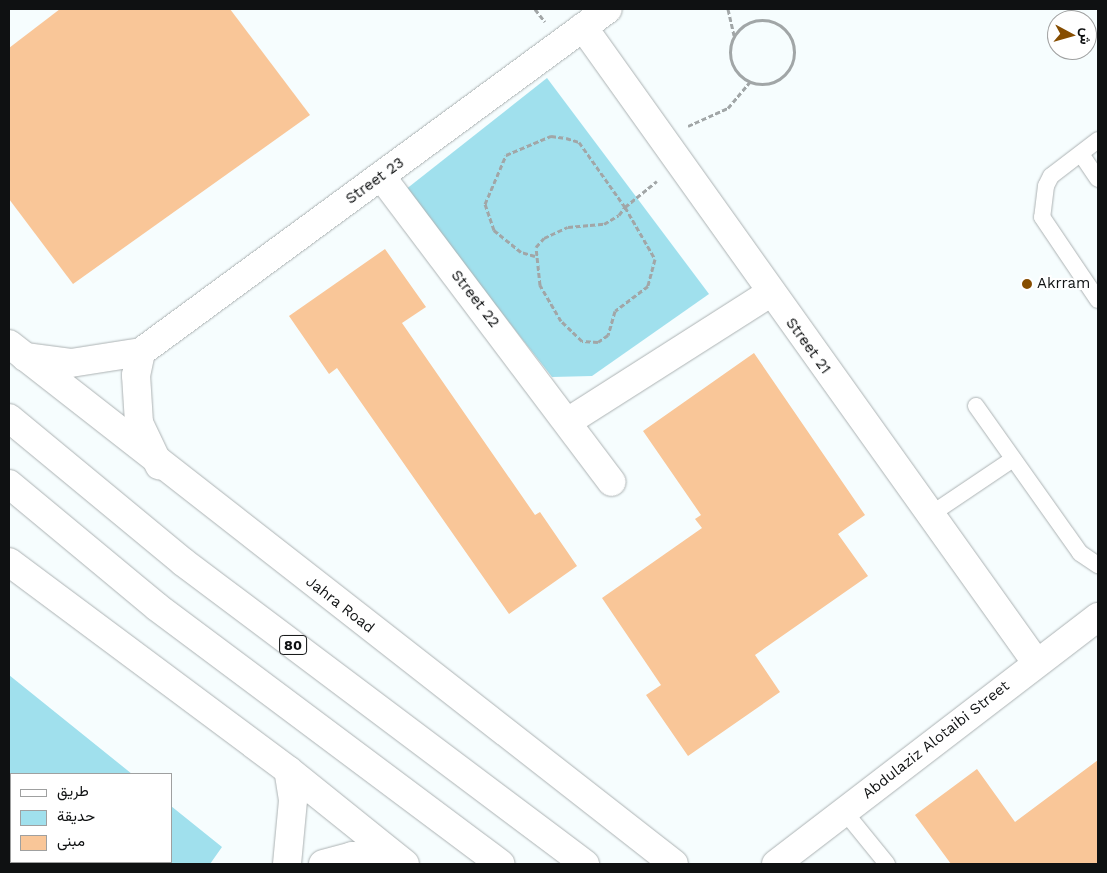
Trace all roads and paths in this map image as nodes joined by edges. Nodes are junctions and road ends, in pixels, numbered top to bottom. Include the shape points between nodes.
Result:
1 (608, 9) edge
2 (728, 9) edge
3 (583, 27) junction
4 (734, 36) junction
5 (750, 82) junction
6 (660, 137) junction
7 (1098, 140) edge
8 (1081, 154) junction
9 (678, 164) junction
10 (381, 176) junction
11 (1098, 180) edge
12 (624, 207) junction
13 (535, 256) junction
14 (770, 293) junction
15 (1098, 300) edge
16 (17, 351) edge
17 (141, 352) junction
18 (976, 406) dead end
19 (9, 418) edge
20 (569, 421) junction
21 (1013, 459) junction
22 (160, 465) junction
23 (612, 482) dead end
24 (9, 484) edge
25 (930, 515) junction
26 (9, 562) edge
27 (1098, 565) edge
28 (1098, 617) edge
29 (1036, 662) junction
30 (288, 770) junction
31 (844, 811) junction
32 (400, 861) edge
33 (287, 864) edge
34 (323, 864) edge
35 (501, 864) edge
36 (585, 864) edge
37 (674, 864) edge
38 (776, 864) edge
39 (887, 864) edge

1 - 3 main road, Street 23
2 - 4 path
3 - 6 main road, Street 21
3 - 10 main road, Street 23
4 - 5 path via 731,59 735,70
4 - 5 path via 742,26 764,19 776,22 793,38 794,62 788,73 767,84
5 - 6 path via 739,97 713,117
6 - 9 main road, Street 21
7 - 8 lane
8 - 11 lane
8 - 15 lane via 1051,176 1046,186 1042,217
9 - 12 path
9 - 14 main road, Street 21
10 - 17 main road, Street 23
10 - 20 main road, Street 22
12 - 13 path via 604,224 556,231 544,238
12 - 13 path via 654,259 654,272 648,286 614,311 608,335 598,342 582,341 561,320 540,285
12 - 13 path via 579,142 551,136 517,148 506,155 494,180 485,204 486,218 508,244
14 - 20 main road
14 - 25 main road, Street 21
16 - 17 main road, Street 23 via 72,363
16 - 22 main road, Jahra Road
17 - 22 main road via 136,391 139,423
18 - 21 lane
19 - 36 main road, 80 via 183,562
20 - 23 main road, Street 22
21 - 25 lane
21 - 27 lane via 1080,553
22 - 37 main road, Jahra Road
24 - 35 main road via 157,607
25 - 29 main road, Street 21
26 - 30 main road
28 - 29 main road, Abdulaziz Alotaibi Street
29 - 31 main road, Abdulaziz Alotaibi Street
30 - 32 main road
30 - 33 main road via 293,800
31 - 38 main road, Abdulaziz Alotaibi Street
31 - 39 lane
32 - 34 main road via 352,856

